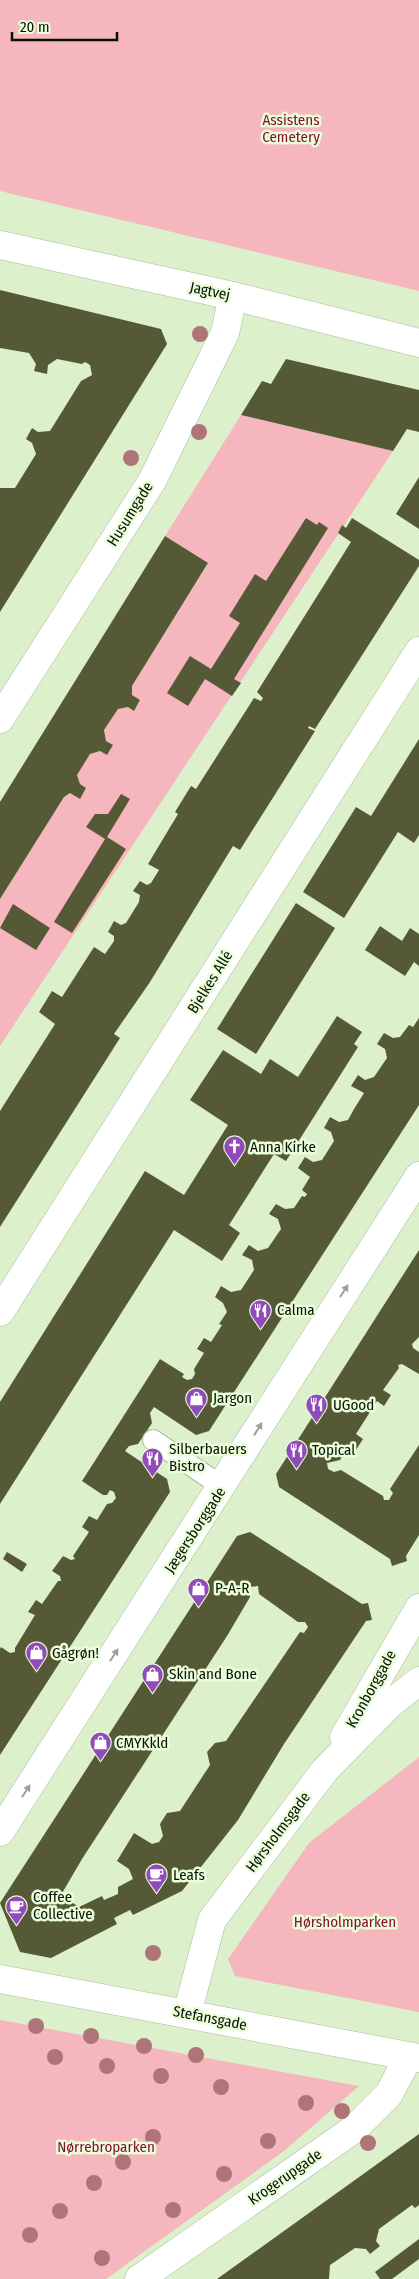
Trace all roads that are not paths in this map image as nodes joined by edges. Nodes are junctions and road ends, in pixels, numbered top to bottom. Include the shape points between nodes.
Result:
1 (0, 245) edge
2 (233, 296) junction
3 (419, 343) edge
4 (419, 651) edge
5 (0, 719) edge
6 (419, 1176) edge
7 (0, 1312) edge
8 (153, 1440) dead end
9 (223, 1486) junction
10 (419, 1608) edge
11 (419, 1681) edge
12 (325, 1770) junction
13 (0, 1832) edge
14 (0, 1979) edge
15 (187, 2014) junction
16 (414, 2057) edge
17 (139, 2279) edge

1 - 2 street, Jagtvej
2 - 3 street, Jagtvej
2 - 5 street, Husumgade via 225,333 152,481
4 - 7 street, Bjelkes Allé
9 -> 6 street, Jægersborggade
8 - 9 lane
13 -> 9 street, Jægersborggade
10 - 12 street, Kronborggade
11 - 12 street, Hørsholmsgade via 390,1704
12 - 15 street, Hørsholmsgade via 212,1920
14 - 15 street, Stefansgade
15 - 16 street, Stefansgade
16 - 17 street, Krogerupgade via 389,2094 354,2129

